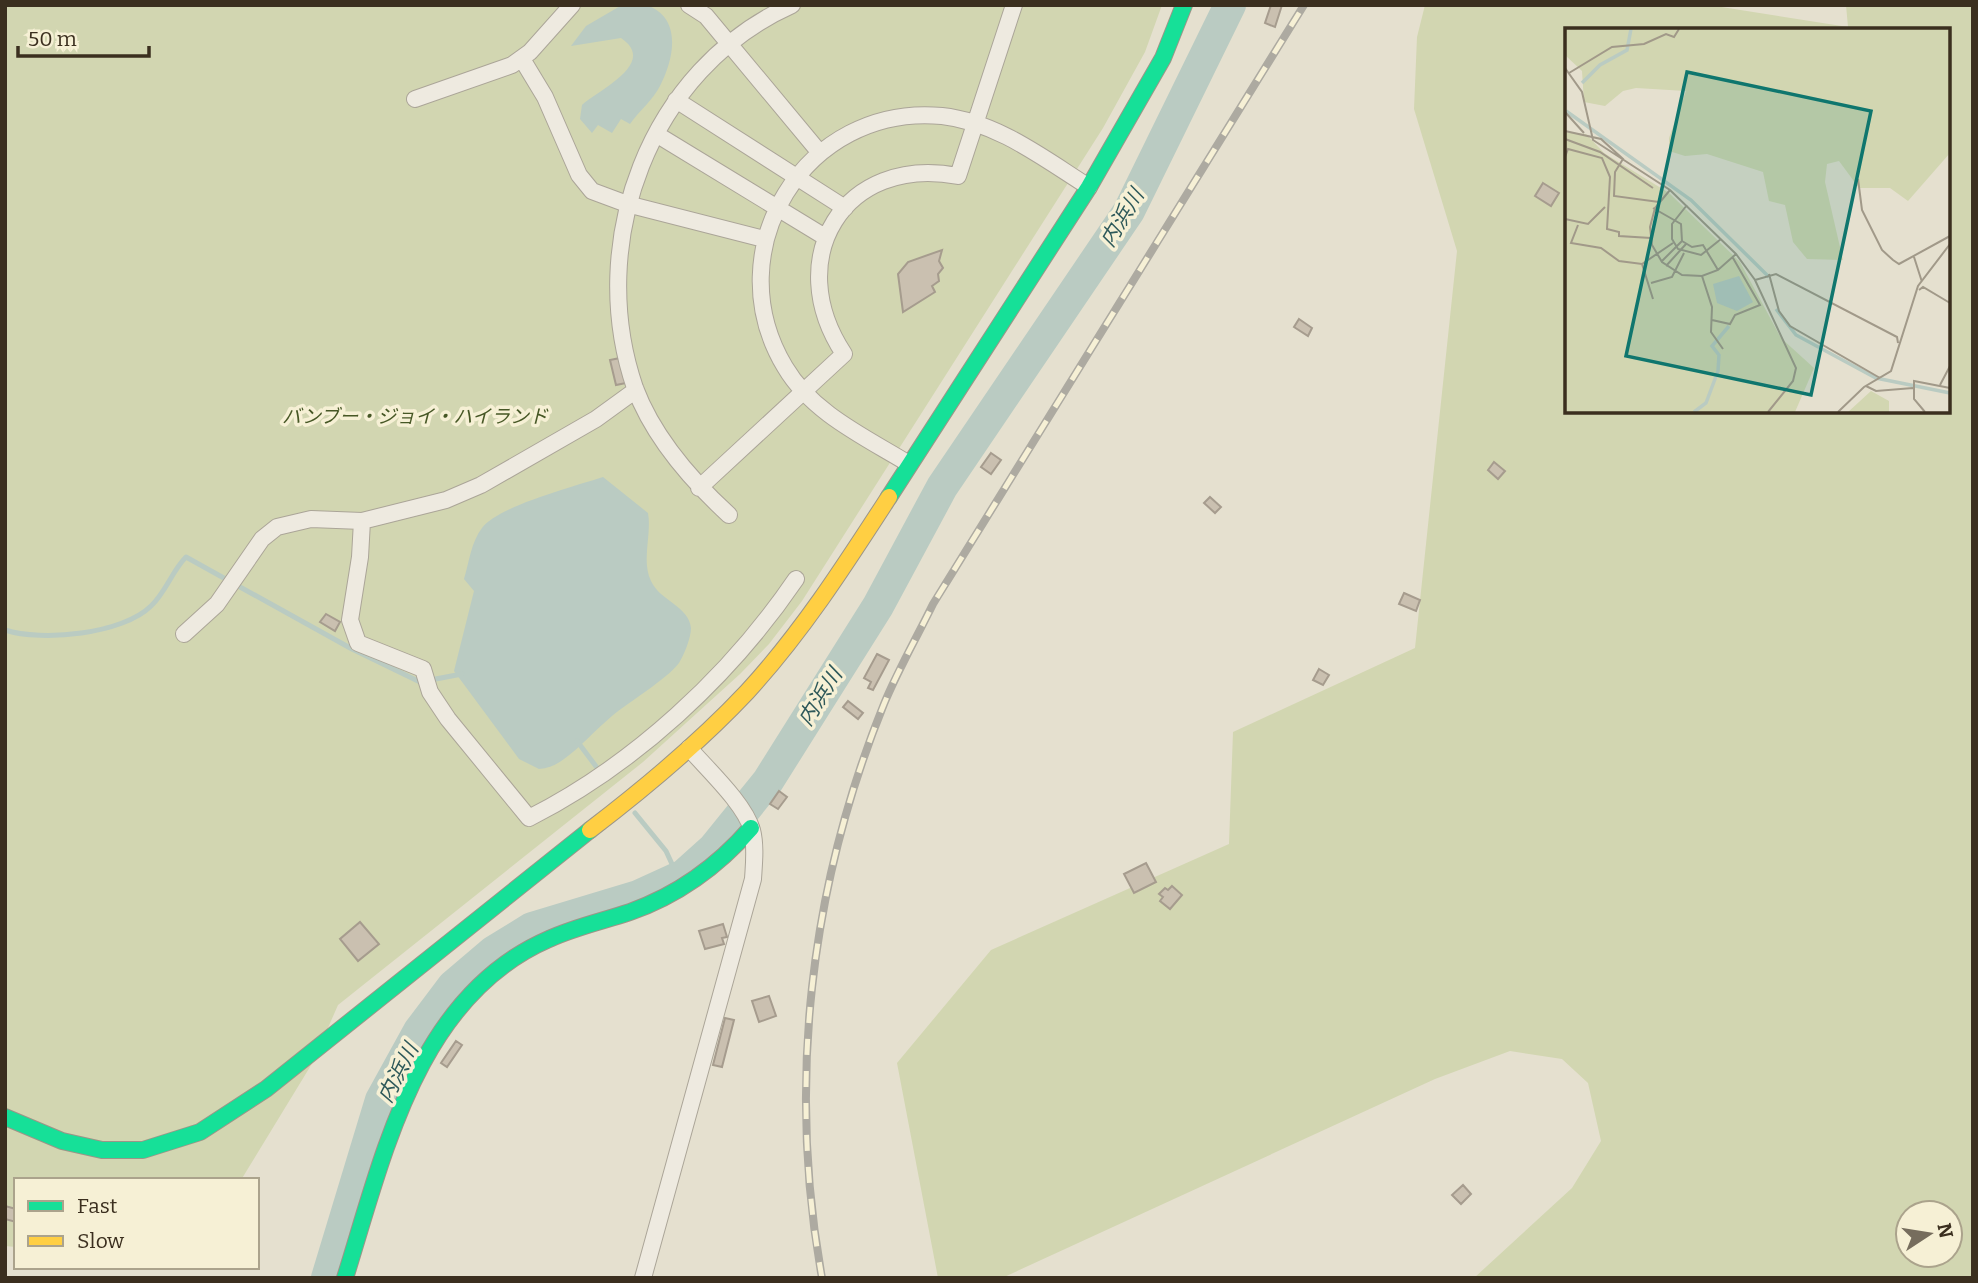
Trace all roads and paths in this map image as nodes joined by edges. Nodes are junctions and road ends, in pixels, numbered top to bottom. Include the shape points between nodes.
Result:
1 (572, 5) edge
2 (689, 5) edge
3 (792, 5) edge
4 (1014, 5) edge
5 (1184, 5) edge
6 (729, 46) junction
7 (522, 59) junction
8 (415, 99) dead end
9 (676, 100) junction
10 (977, 124) junction
11 (656, 134) junction
12 (820, 153) junction
13 (797, 177) junction
14 (1089, 187) junction
15 (627, 204) junction
16 (777, 208) junction
17 (845, 208) junction
18 (825, 237) junction
19 (764, 239) junction
20 (636, 390) junction
21 (804, 393) junction
22 (909, 464) junction
23 (699, 488) junction
24 (729, 515) dead end
25 (362, 521) junction
26 (796, 579) dead end
27 (184, 634) dead end
28 (690, 748) junction
29 (749, 823) junction
30 (5, 1117) edge
31 (345, 1278) edge
32 (643, 1278) edge

1 - 7 street
2 - 6 street via 706,16
3 - 6 street
4 - 10 street
5 - 14 street via 1163,58
6 - 9 street
6 - 12 street
7 - 8 street
7 - 15 street via 545,97 586,187
9 - 11 street
9 - 13 street
10 - 12 street via 940,116 898,118 866,126
10 - 14 street via 1013,139
10 - 17 street via 958,176 933,171 892,178
11 - 15 street
11 - 16 street
12 - 13 street
13 - 16 street
13 - 17 street
14 - 22 street
15 - 19 street
15 - 20 street via 618,255 620,309
16 - 18 street
16 - 19 street
17 - 18 street
18 - 21 street via 817,270 820,298 831,335 845,354
19 - 21 street via 760,281 767,326 784,366
20 - 23 street
20 - 25 street via 596,419 470,491
21 - 22 street via 836,420
21 - 23 street
22 - 28 street via 800,632
23 - 24 street
25 - 26 street via 350,620 358,643 423,669 430,692 448,719 529,818 584,789 672,717 768,618
25 - 27 street via 310,519 277,527 262,540 218,604
28 - 29 street
28 - 30 street via 240,1110 198,1133 162,1146 118,1152 69,1144
29 - 31 street via 729,855 674,895 545,940 514,955 470,993 413,1081
29 - 32 street via 755,851 753,879

